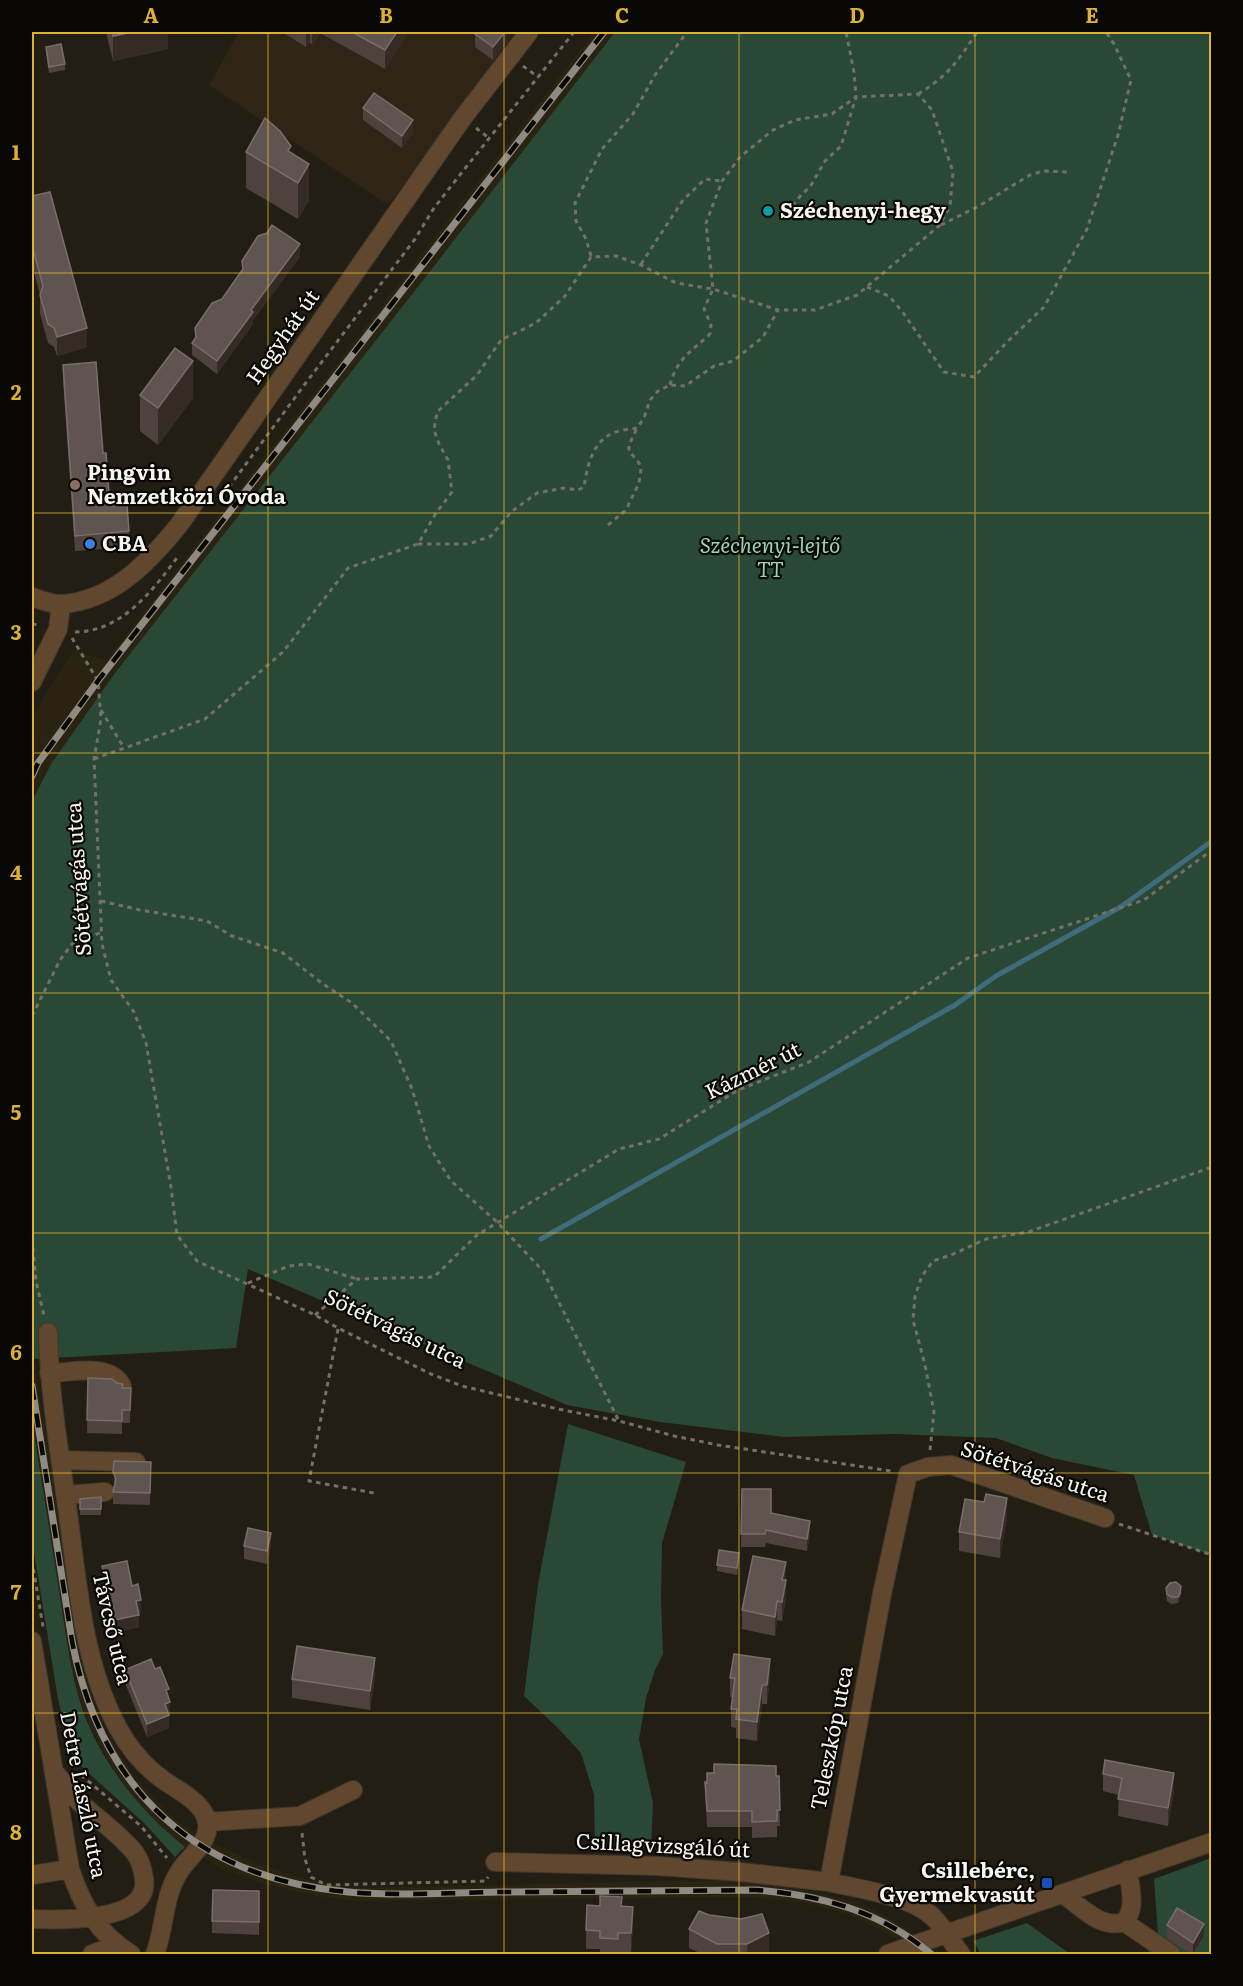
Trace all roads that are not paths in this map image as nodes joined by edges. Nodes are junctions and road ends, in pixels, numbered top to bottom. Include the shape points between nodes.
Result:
1 (529, 32) edge
2 (32, 597) edge
3 (61, 605) junction
4 (32, 682) edge
5 (48, 1332) road end
6 (49, 1373) junction
7 (122, 1386) edge
8 (60, 1460) junction
9 (137, 1462) edge
10 (908, 1474) joint
11 (105, 1492) dead end
12 (66, 1495) junction
13 (1105, 1518) road end
14 (37, 1635) edge
15 (55, 1771) junction
16 (353, 1790) dead end
17 (207, 1822) junction
18 (1212, 1842) edge
19 (495, 1862) road end
20 (70, 1869) junction
21 (1128, 1870) junction
22 (32, 1875) edge
23 (829, 1882) junction
24 (1063, 1894) junction
25 (91, 1917) junction
26 (32, 1919) edge
27 (1124, 1922) junction
28 (946, 1934) junction
29 (124, 1950) edge
30 (92, 1954) edge
31 (155, 1954) edge
32 (888, 1954) edge
33 (961, 1954) edge
34 (1171, 1954) edge

1 - 3 street, Hegyhát út via 462,119 165,543 114,587
2 - 3 street
3 - 4 street via 65,633
5 - 6 street, Távcső utca
6 - 7 street via 110,1373
6 - 8 street, Távcső utca
8 - 9 street
8 - 12 street, Távcső utca
10 - 13 street, Sötétvágás utca via 951,1465
10 - 23 street, Teleszkóp utca
11 - 12 street
12 - 17 street, Távcső utca via 88,1642 117,1727 131,1750 162,1779 187,1795
14 - 15 street, Detre László utca
15 - 20 street, Detre László utca
15 - 25 street via 75,1798 136,1855 143,1870 145,1884 141,1897 119,1911
16 - 17 street via 300,1816
17 - 31 street via 206,1836 179,1872 168,1896
18 - 21 street
19 - 23 street, Csillagvizsgáló út via 657,1866
20 - 22 street
20 - 25 street, Detre László utca
21 - 24 street
21 - 27 street via 1132,1902
23 - 28 street via 905,1901 934,1918
24 - 27 street via 1104,1922
24 - 28 street
25 - 26 street via 65,1921
25 - 29 street, Detre László utca
27 - 34 street
28 - 32 street
28 - 33 street
29 - 30 street

